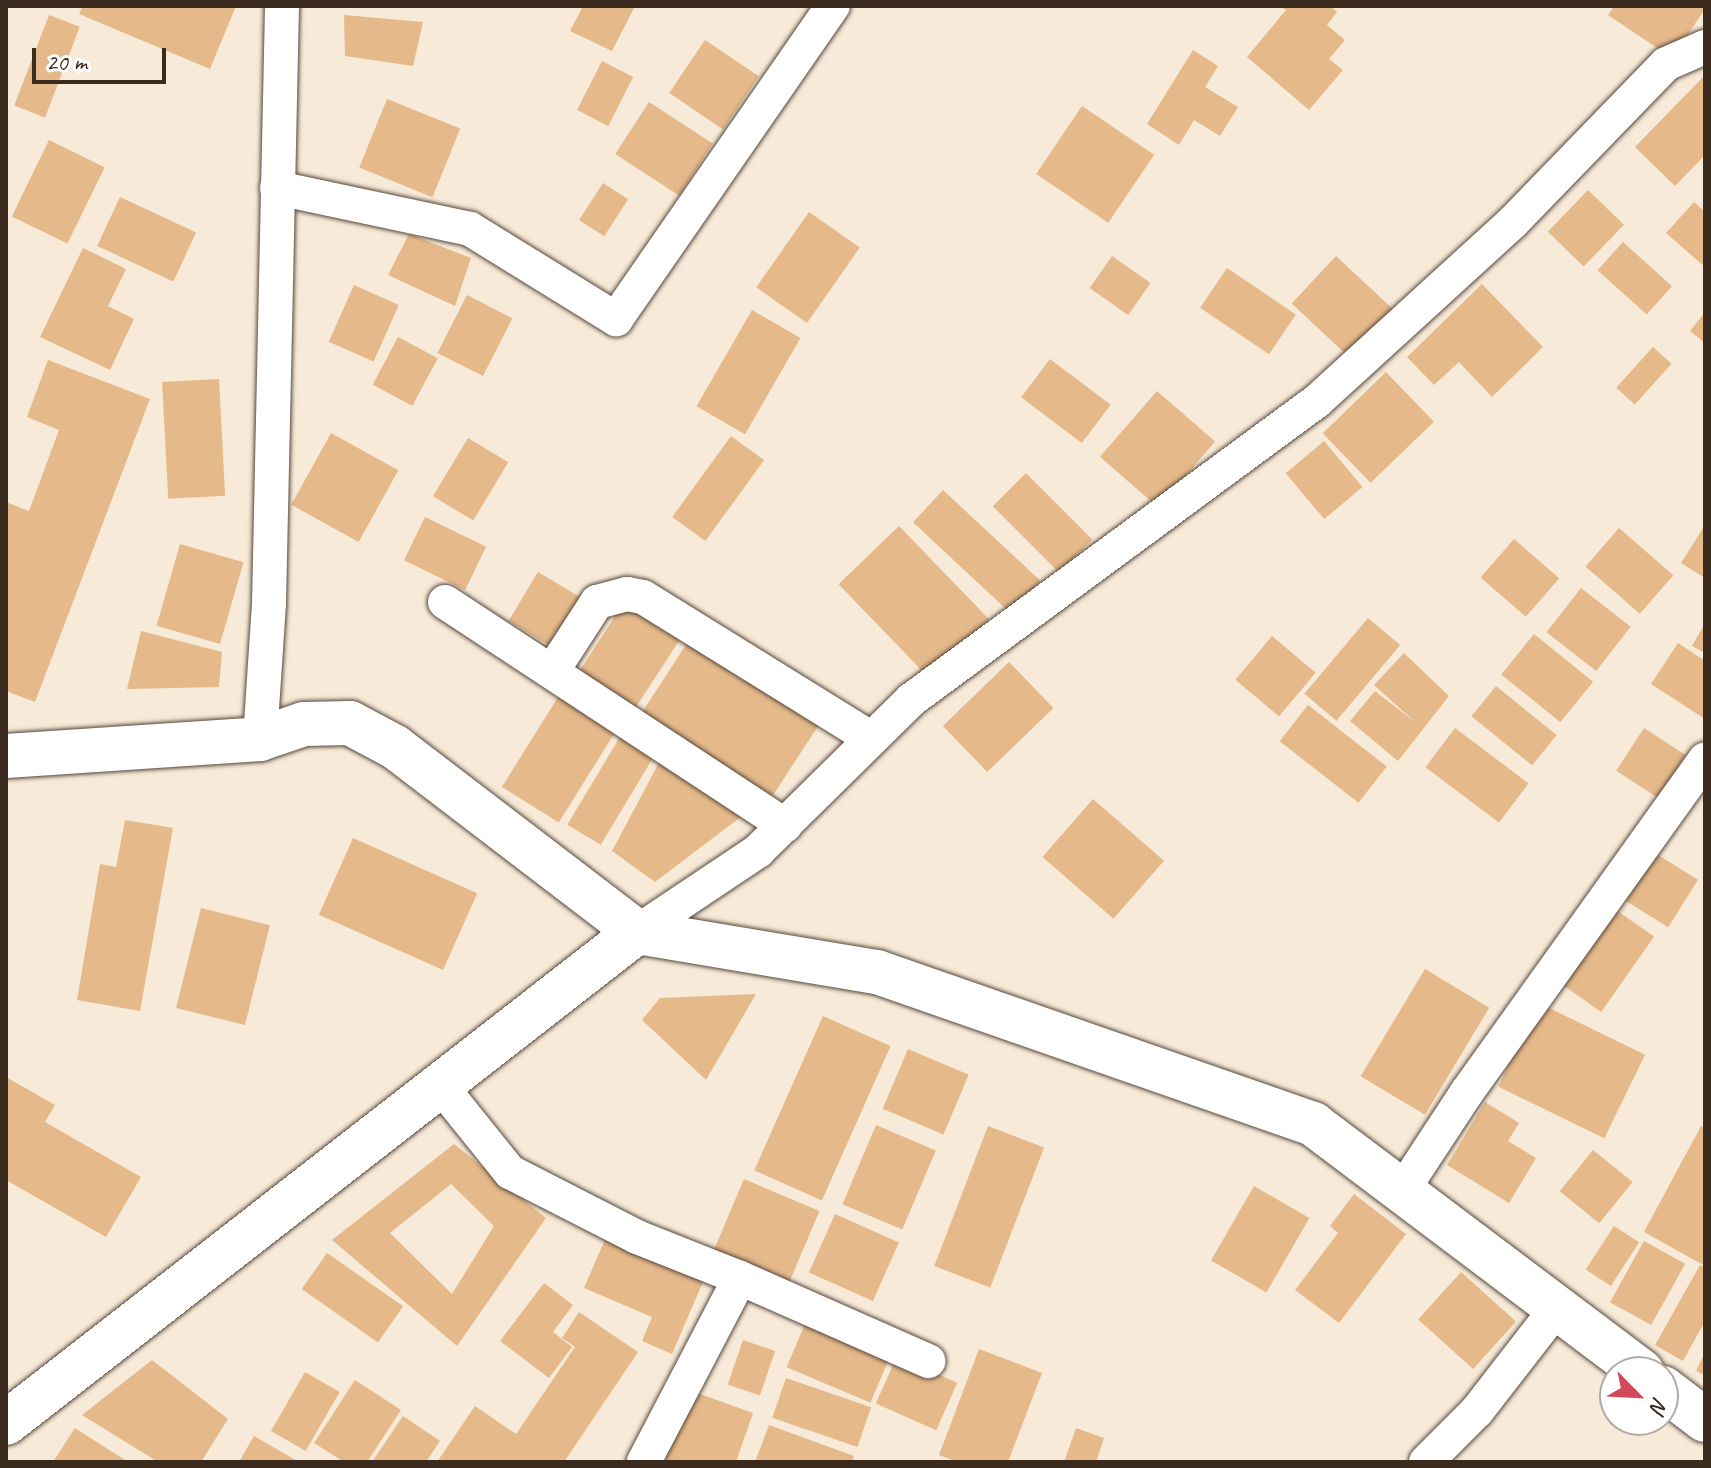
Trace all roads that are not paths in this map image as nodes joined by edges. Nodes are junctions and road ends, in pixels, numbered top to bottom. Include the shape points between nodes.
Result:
1 (282, 6) edge
2 (833, 6) edge
3 (1705, 47) edge
4 (277, 188) junction
5 (445, 602) dead end
6 (553, 670) junction
7 (260, 739) junction
8 (872, 739) junction
9 (6, 756) edge
10 (1705, 759) edge
11 (785, 825) junction
12 (637, 932) junction
13 (440, 1085) junction
14 (1402, 1191) junction
15 (740, 1278) junction
16 (1557, 1308) junction
17 (1621, 1356) edge
18 (928, 1361) dead end
19 (1679, 1400) edge
20 (1705, 1420) edge
21 (6, 1423) edge
22 (644, 1462) edge
23 (1426, 1462) edge

1 - 4 street
2 - 4 street via 616,319 470,229
3 - 8 street via 1666,64 1512,223 1317,401 923,691
4 - 7 street via 269,603
5 - 6 street
6 - 8 street via 597,602 627,594 643,597
6 - 11 street
7 - 9 main road
7 - 12 main road via 304,724 350,723 395,747
8 - 11 street
10 - 14 street
11 - 12 street via 758,851
12 - 13 main road
12 - 14 main road via 877,972 1313,1124
13 - 15 street via 510,1172 637,1237
13 - 21 main road
14 - 16 main road
15 - 18 street
15 - 22 street
16 - 17 main road
16 - 23 street via 1477,1411
19 - 20 main road

